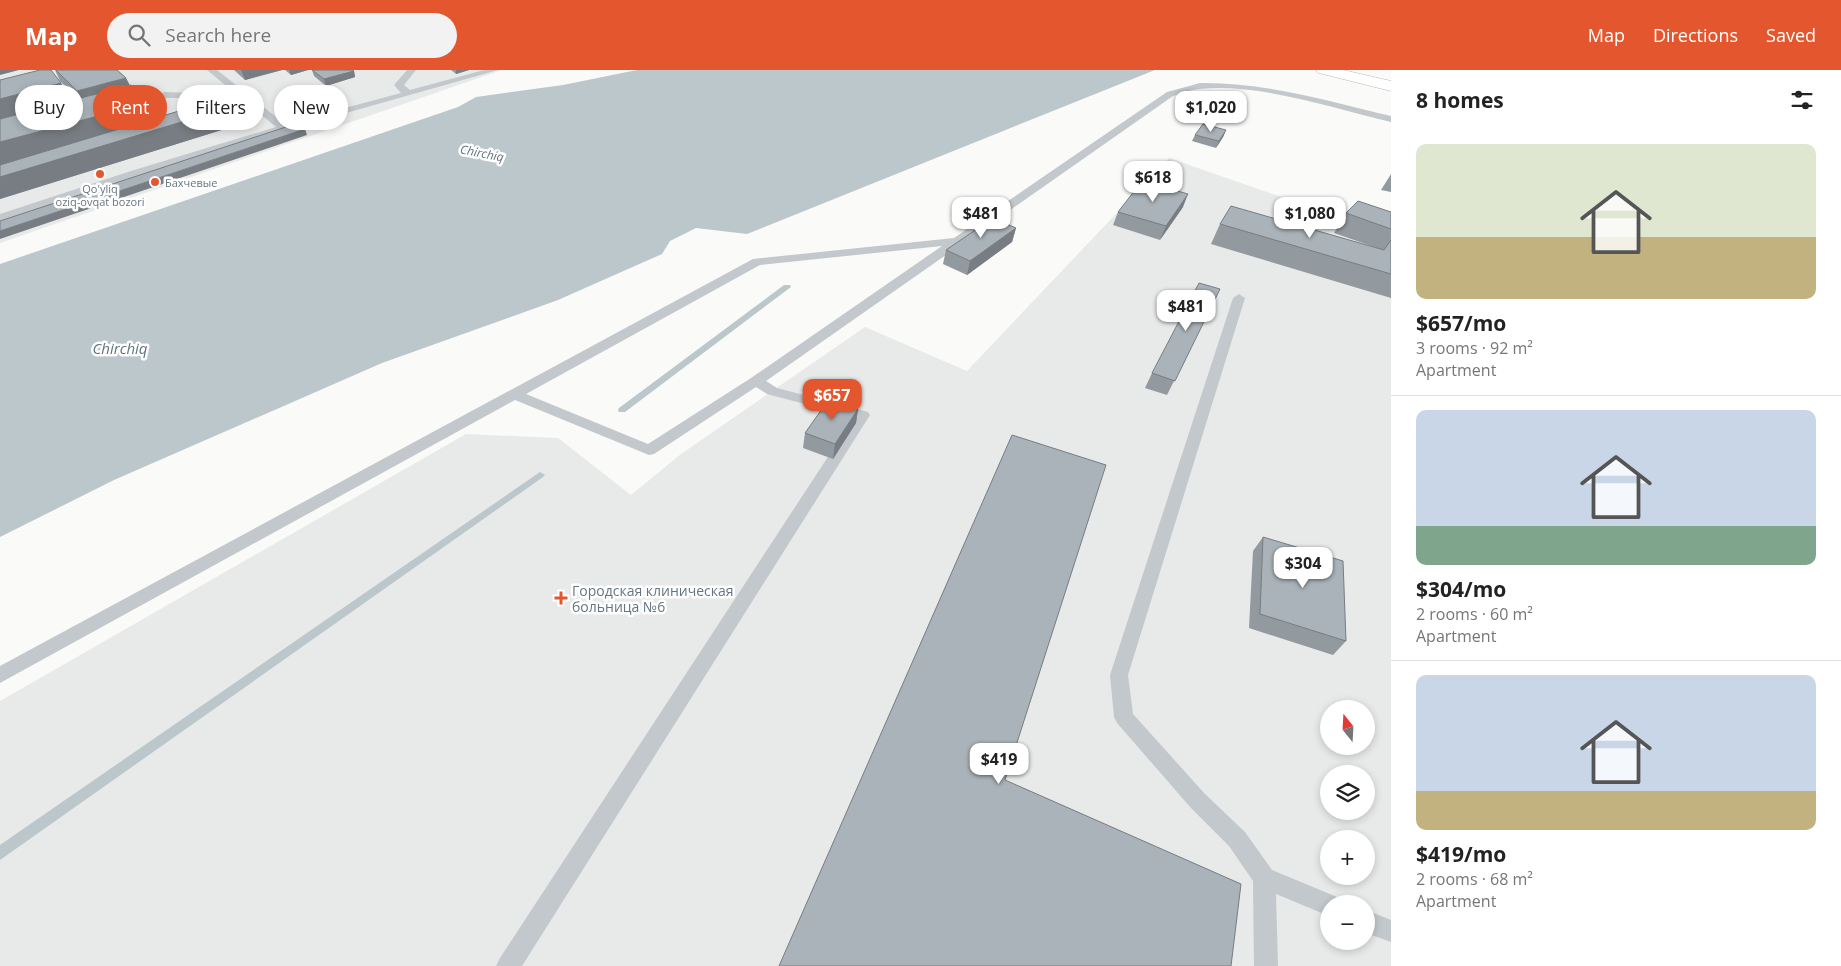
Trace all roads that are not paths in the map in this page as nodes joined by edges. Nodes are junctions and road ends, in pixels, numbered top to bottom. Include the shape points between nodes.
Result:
1 (211, 70) edge
2 (412, 70) edge
3 (494, 70) edge
4 (1324, 70) edge
5 (1372, 70) edge
6 (1391, 74) edge
7 (1391, 86) edge
8 (408, 94) junction
9 (348, 110) edge
10 (1391, 119) edge
11 (274, 121) edge
12 (277, 130) edge
13 (0, 218) edge
14 (959, 241) junction
15 (1239, 298) dead end
16 (756, 381) junction
17 (513, 394) junction
18 (0, 675) edge
19 (1264, 878) junction
20 (1320, 901) edge
21 (1375, 925) edge
22 (1391, 931) edge
23 (508, 966) edge
24 (1266, 966) edge

1 - 11 lane
2 - 8 lane via 399,85
3 - 8 lane
4 - 7 highway
5 - 6 highway
8 - 9 lane
10 - 14 lane via 1266,91 1198,86 1170,94
12 - 13 lane
14 - 16 lane
14 - 17 lane via 757,262
15 - 19 lane via 1119,675 1124,717 1198,800 1238,839
16 - 17 lane via 649,450
16 - 23 lane via 772,391 862,415
17 - 18 lane
19 - 20 lane
19 - 24 lane
21 - 22 lane

